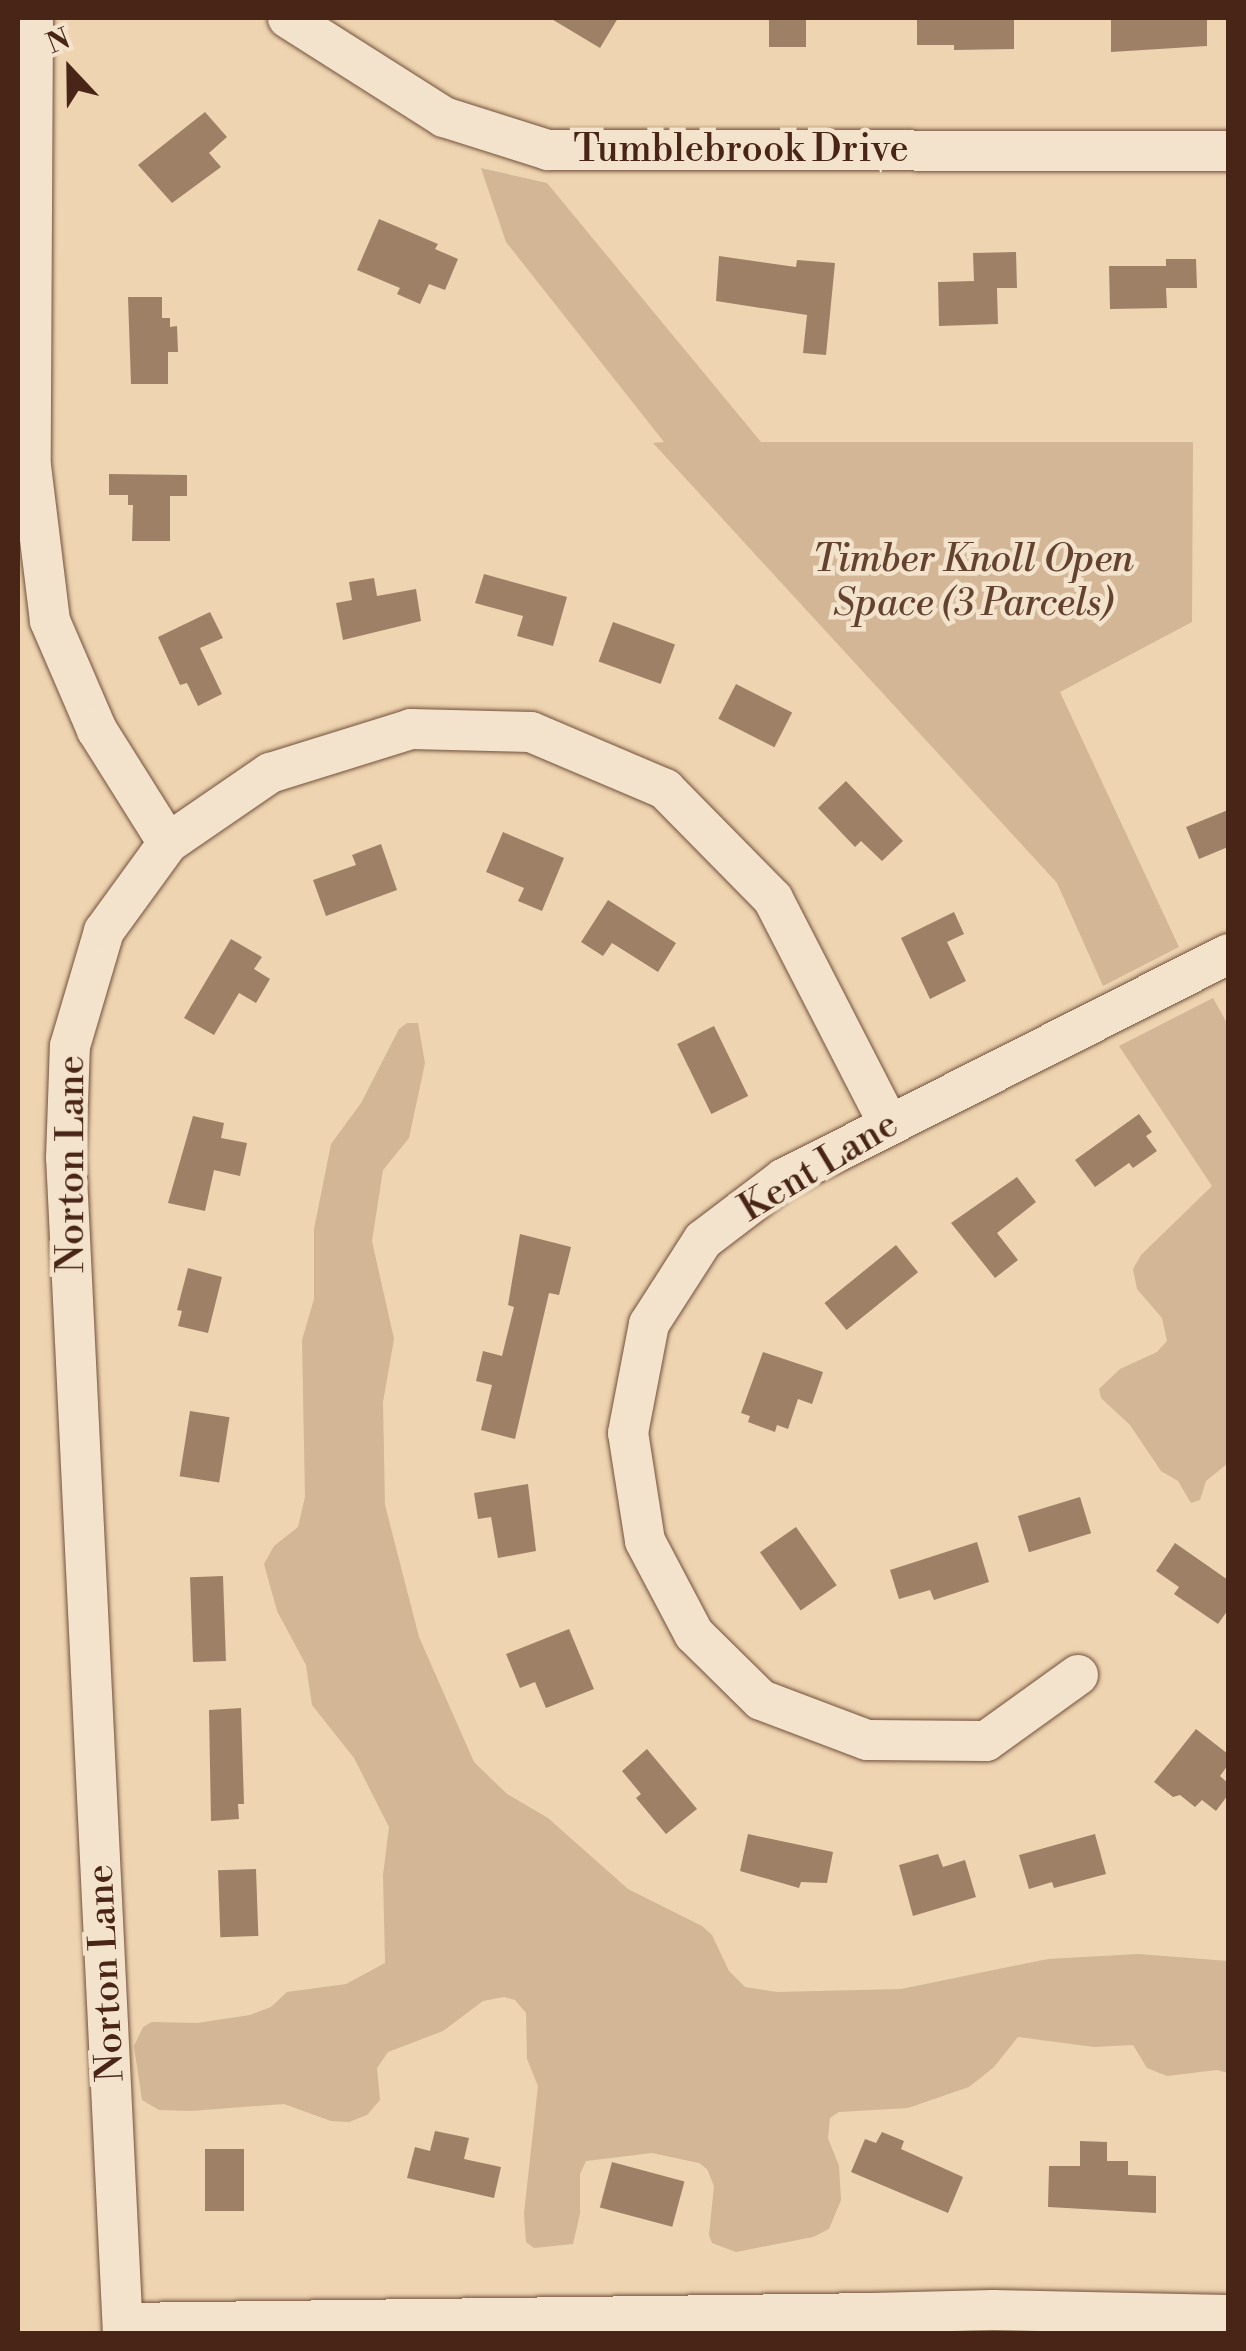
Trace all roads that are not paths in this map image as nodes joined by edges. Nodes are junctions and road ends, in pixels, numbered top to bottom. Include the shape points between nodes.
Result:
1 (33, 18) edge
2 (288, 18) edge
3 (1228, 151) edge
4 (34, 624) edge
5 (168, 842) junction
6 (1228, 954) edge
7 (888, 1123) junction
8 (1078, 1675) dead end
9 (1228, 2315) edge
10 (883, 2323) edge
11 (123, 2328) edge

1 - 4 street
2 - 3 street, Tumblebrook Drive via 444,117 548,150
4 - 5 street
5 - 7 street, Norton Lane via 270,773 411,729 531,732 665,789 773,899
5 - 11 street, Norton Lane via 104,931 70,1046 66,1139
6 - 7 street, Kent Lane
7 - 8 street, Kent Lane via 784,1179 703,1240 649,1324 628,1433 645,1540 694,1634 761,1700 867,1740 986,1741
9 - 10 street via 993,2310
10 - 11 street

